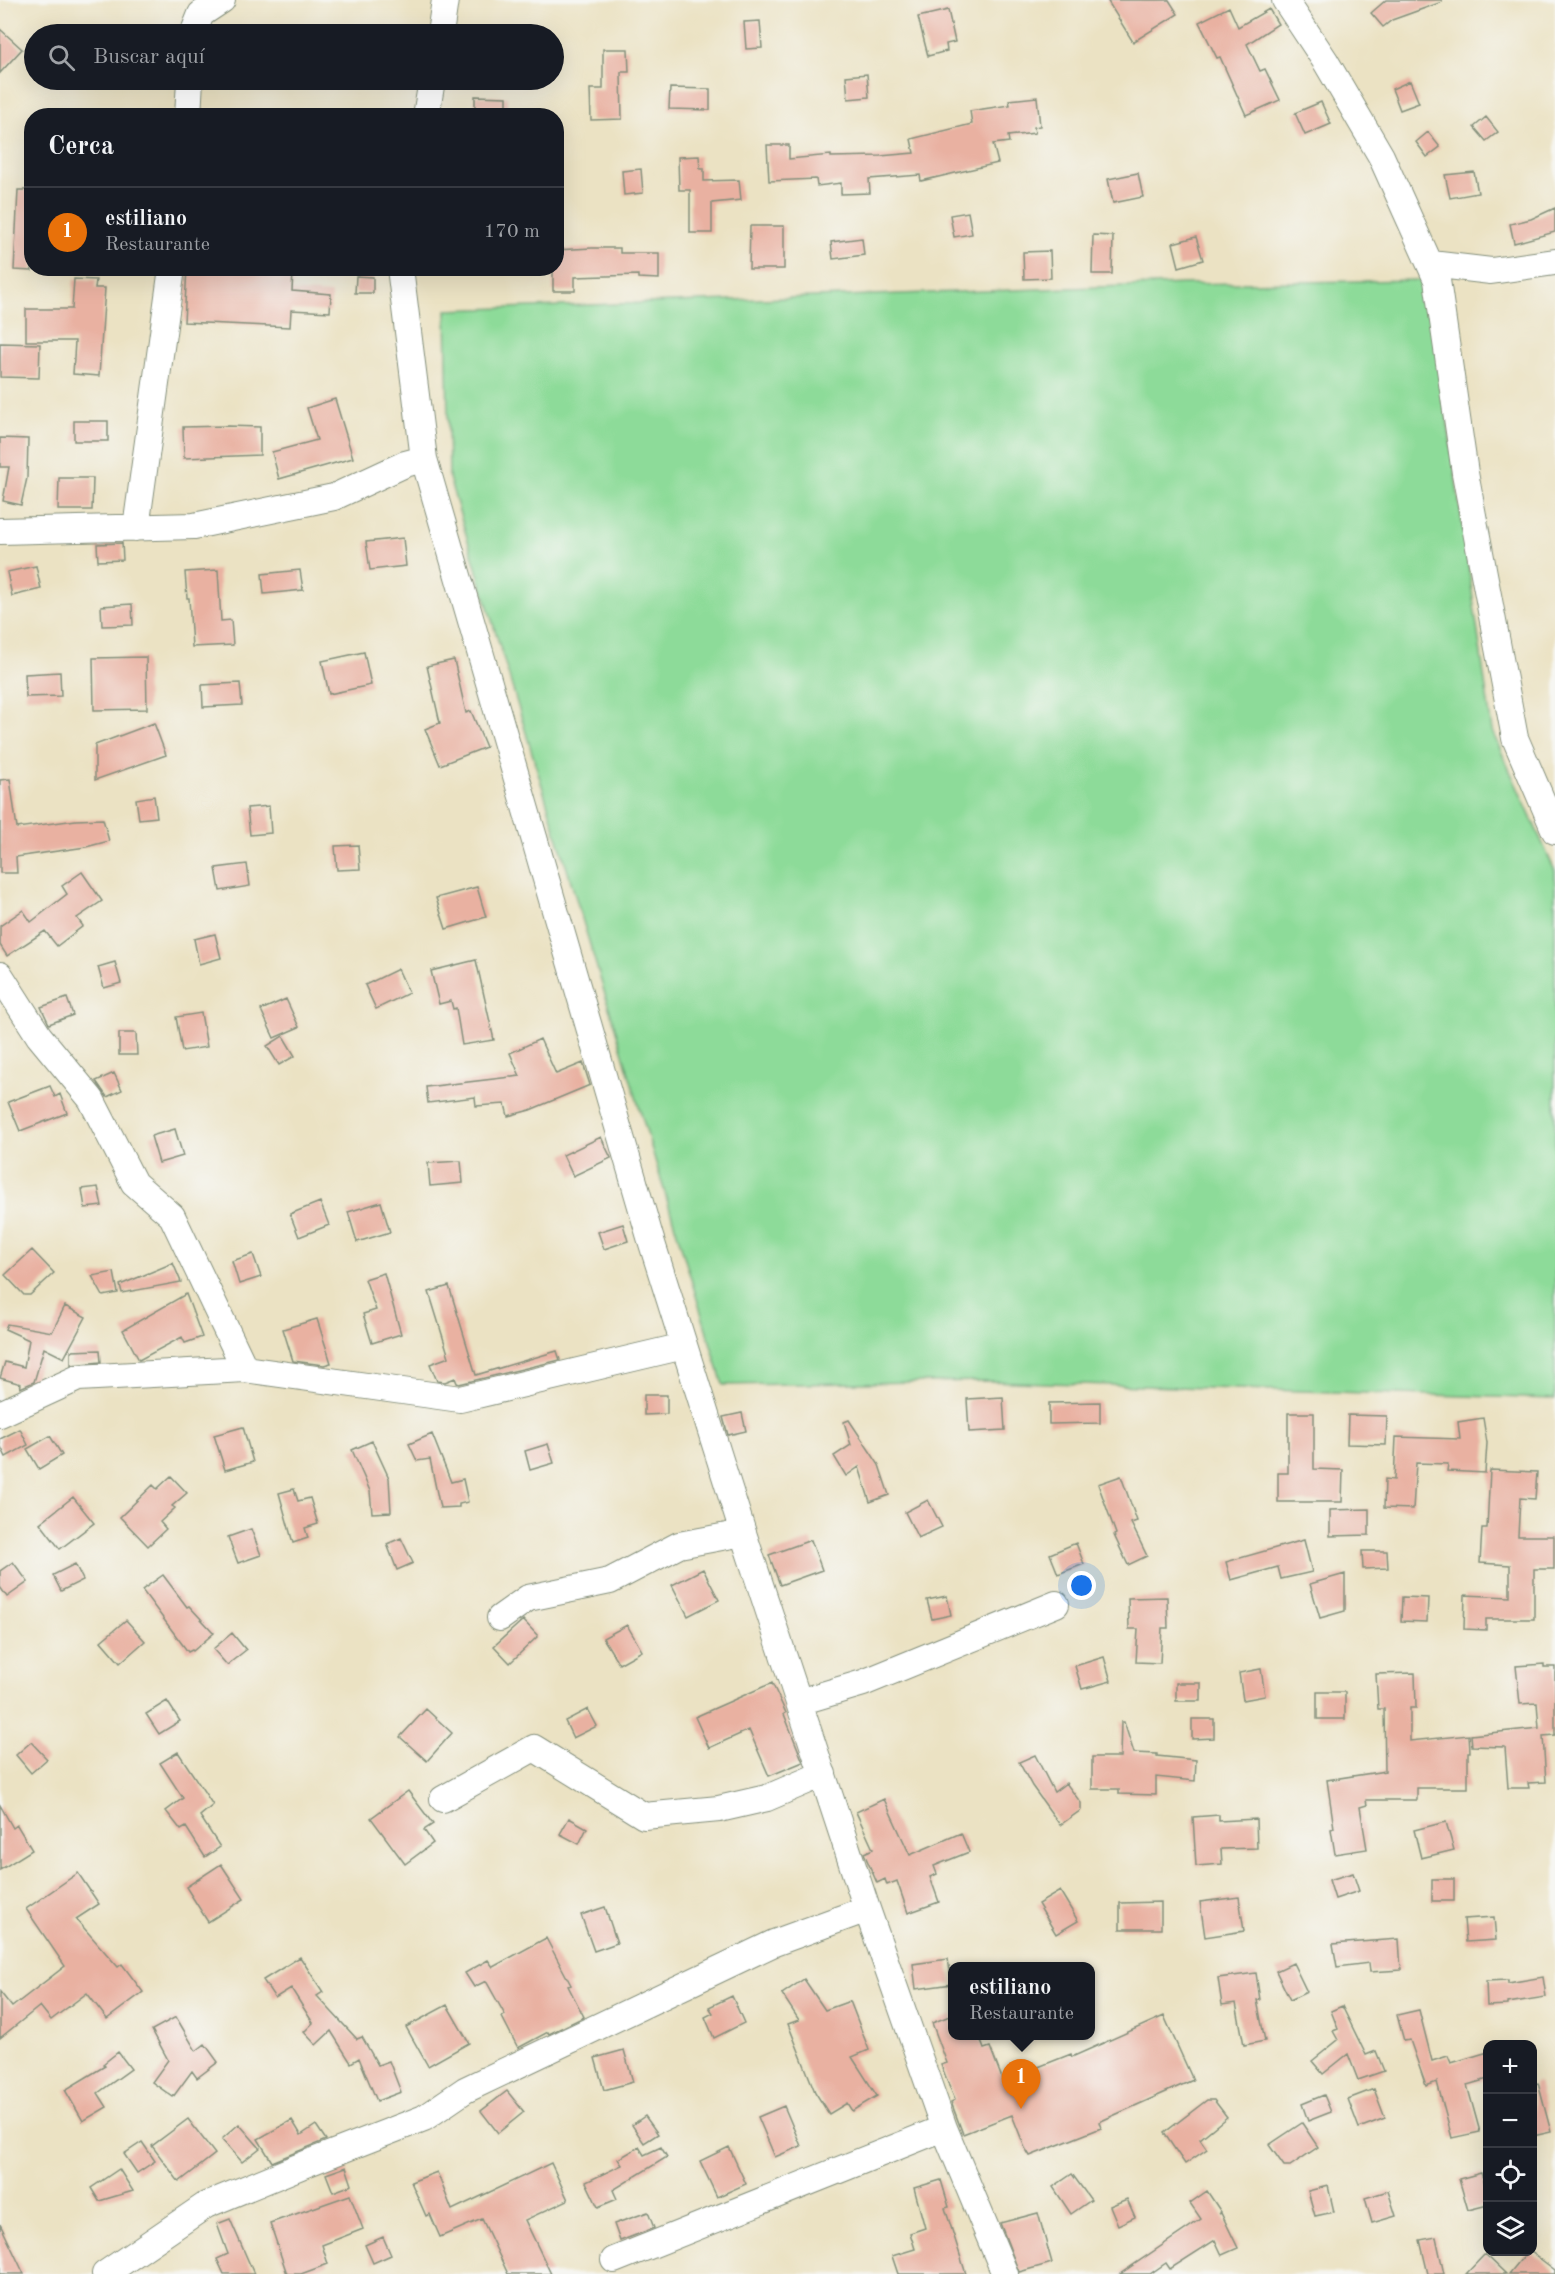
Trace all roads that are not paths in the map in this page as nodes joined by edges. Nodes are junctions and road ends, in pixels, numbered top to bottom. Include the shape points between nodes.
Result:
1 (222, 0) edge
2 (446, 0) edge
3 (1285, 0) edge
4 (197, 24) edge
5 (442, 24) edge
6 (189, 90) edge
7 (430, 90) edge
8 (188, 108) edge
9 (427, 108) edge
10 (1555, 262) edge
11 (1431, 264) junction
12 (171, 276) edge
13 (401, 276) edge
14 (424, 459) junction
15 (136, 528) junction
16 (0, 531) edge
17 (1555, 831) edge
18 (0, 975) edge
19 (684, 1346) junction
20 (246, 1369) junction
21 (0, 1414) edge
22 (743, 1533) junction
23 (1056, 1604) dead end
24 (500, 1618) dead end
25 (799, 1702) junction
26 (823, 1774) junction
27 (443, 1799) dead end
28 (867, 1909) junction
29 (944, 2128) junction
30 (614, 2260) dead end
31 (105, 2274) edge
32 (1005, 2274) edge

1 - 4 street via 201,14
2 - 5 street
3 - 11 street via 1381,156
6 - 8 street
7 - 9 street
10 - 11 street via 1491,271
11 - 17 street via 1437,280 1465,473 1515,738
12 - 15 street
13 - 14 street
14 - 15 street via 334,496 194,526
14 - 19 street
15 - 16 street
18 - 20 street via 39,1036 92,1099 134,1183 172,1216
19 - 20 street via 460,1399
19 - 22 street
20 - 21 street via 78,1378
22 - 24 street via 679,1545 610,1581 528,1598
22 - 25 street
23 - 25 street via 863,1683
25 - 26 street
26 - 27 street via 767,1798 718,1809 644,1816 534,1748
26 - 28 street
28 - 29 street
28 - 31 street via 774,1943 465,2090 424,2118 206,2205
29 - 30 street
29 - 32 street

